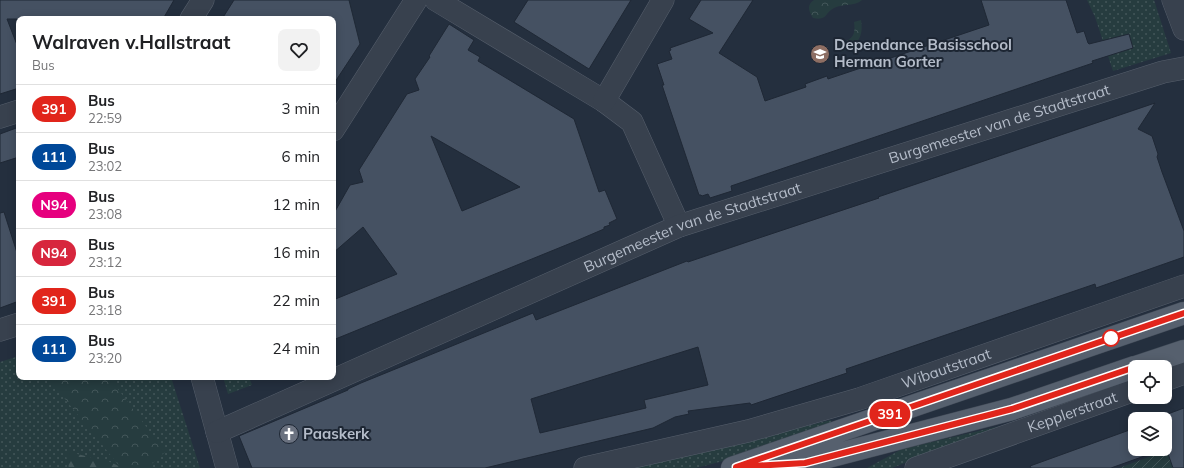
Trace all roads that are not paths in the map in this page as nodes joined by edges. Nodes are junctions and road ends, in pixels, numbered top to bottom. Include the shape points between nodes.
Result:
1 (203, 0) edge
2 (416, 0) edge
3 (436, 0) edge
4 (663, 0) edge
5 (1174, 0) edge
6 (193, 16) edge
7 (1184, 29) edge
8 (1184, 68) edge
9 (604, 101) junction
10 (16, 112) edge
11 (0, 117) edge
12 (336, 125) edge
13 (679, 226) junction
14 (1174, 290) edge
15 (1184, 308) edge
16 (1184, 313) edge
17 (16, 325) edge
18 (0, 330) edge
19 (1184, 351) edge
20 (1156, 360) edge
21 (1128, 369) edge
22 (1184, 373) edge
23 (1172, 377) edge
24 (336, 379) edge
25 (203, 380) edge
26 (334, 380) edge
27 (1128, 392) edge
28 (1012, 409) junction
29 (217, 432) junction
30 (1009, 434) junction
31 (227, 468) edge
32 (585, 468) edge
33 (734, 468) edge
34 (916, 468) edge

1 - 6 street
2 - 12 street
3 - 9 street
4 - 9 street
5 - 7 street
8 - 13 street, Burgemeester van de Stadtstraat via 1163,72
9 - 13 street via 632,122
10 - 11 street
13 - 24 street, Burgemeester van de Stadtstraat
14 - 15 street, Wibautstraat
14 - 32 street, Wibautstraat via 859,399 748,431
16 - 33 main road, Wibautstraat
17 - 18 street
19 - 20 main road, Wibautstraat
21 - 28 main road, Wibautstraat
22 - 23 street
25 - 29 street
26 - 29 street, Burgemeester van de Stadtstraat
27 - 30 street, Kepplerstraat
28 - 30 street, Kepplerstraat
28 - 33 main road, Wibautstraat via 805,463
29 - 31 street
30 - 34 street, Kepplerstraat

